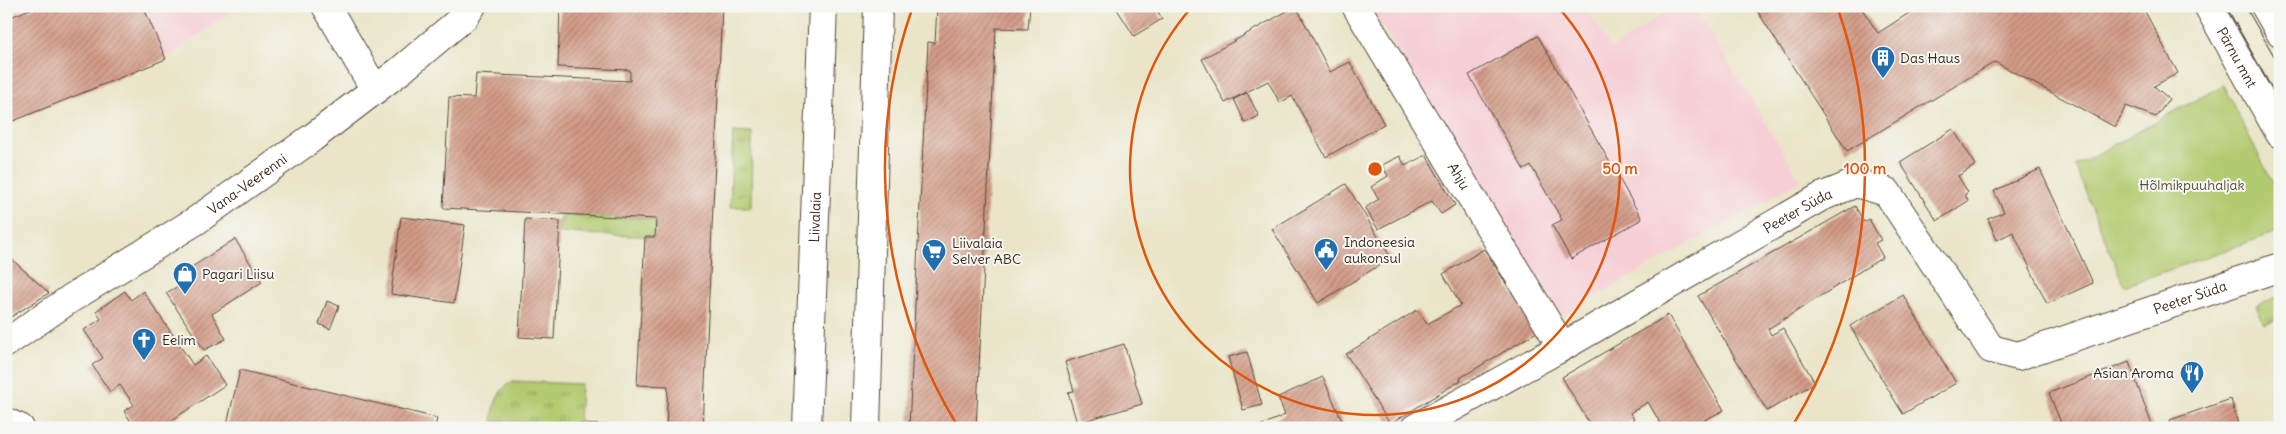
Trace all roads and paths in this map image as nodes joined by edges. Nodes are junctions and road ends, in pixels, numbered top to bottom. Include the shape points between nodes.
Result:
1 (326, 6) edge
2 (472, 6) edge
3 (823, 6) edge
4 (878, 6) edge
5 (1356, 6) edge
6 (2208, 6) edge
7 (2265, 6) edge
8 (2280, 32) edge
9 (374, 88) junction
10 (2280, 134) edge
11 (2280, 267) edge
12 (6, 343) edge
13 (1562, 347) junction
14 (6, 422) edge
15 (20, 428) edge
16 (807, 428) edge
17 (866, 428) edge
18 (1415, 428) edge

1 - 9 street
2 - 9 street, Vana-Veerenni via 464,17
3 - 16 street, Liivalaia
4 - 17 street
5 - 13 street, Ahju
6 - 10 street, Pärnu mnt
7 - 8 street
9 - 12 street, Vana-Veerenni via 312,138 197,220 70,298
11 - 13 street, Peeter Süda via 2018,356 1991,349 1887,192 1856,183 1821,197
13 - 18 street, Peeter Süda
14 - 15 street

